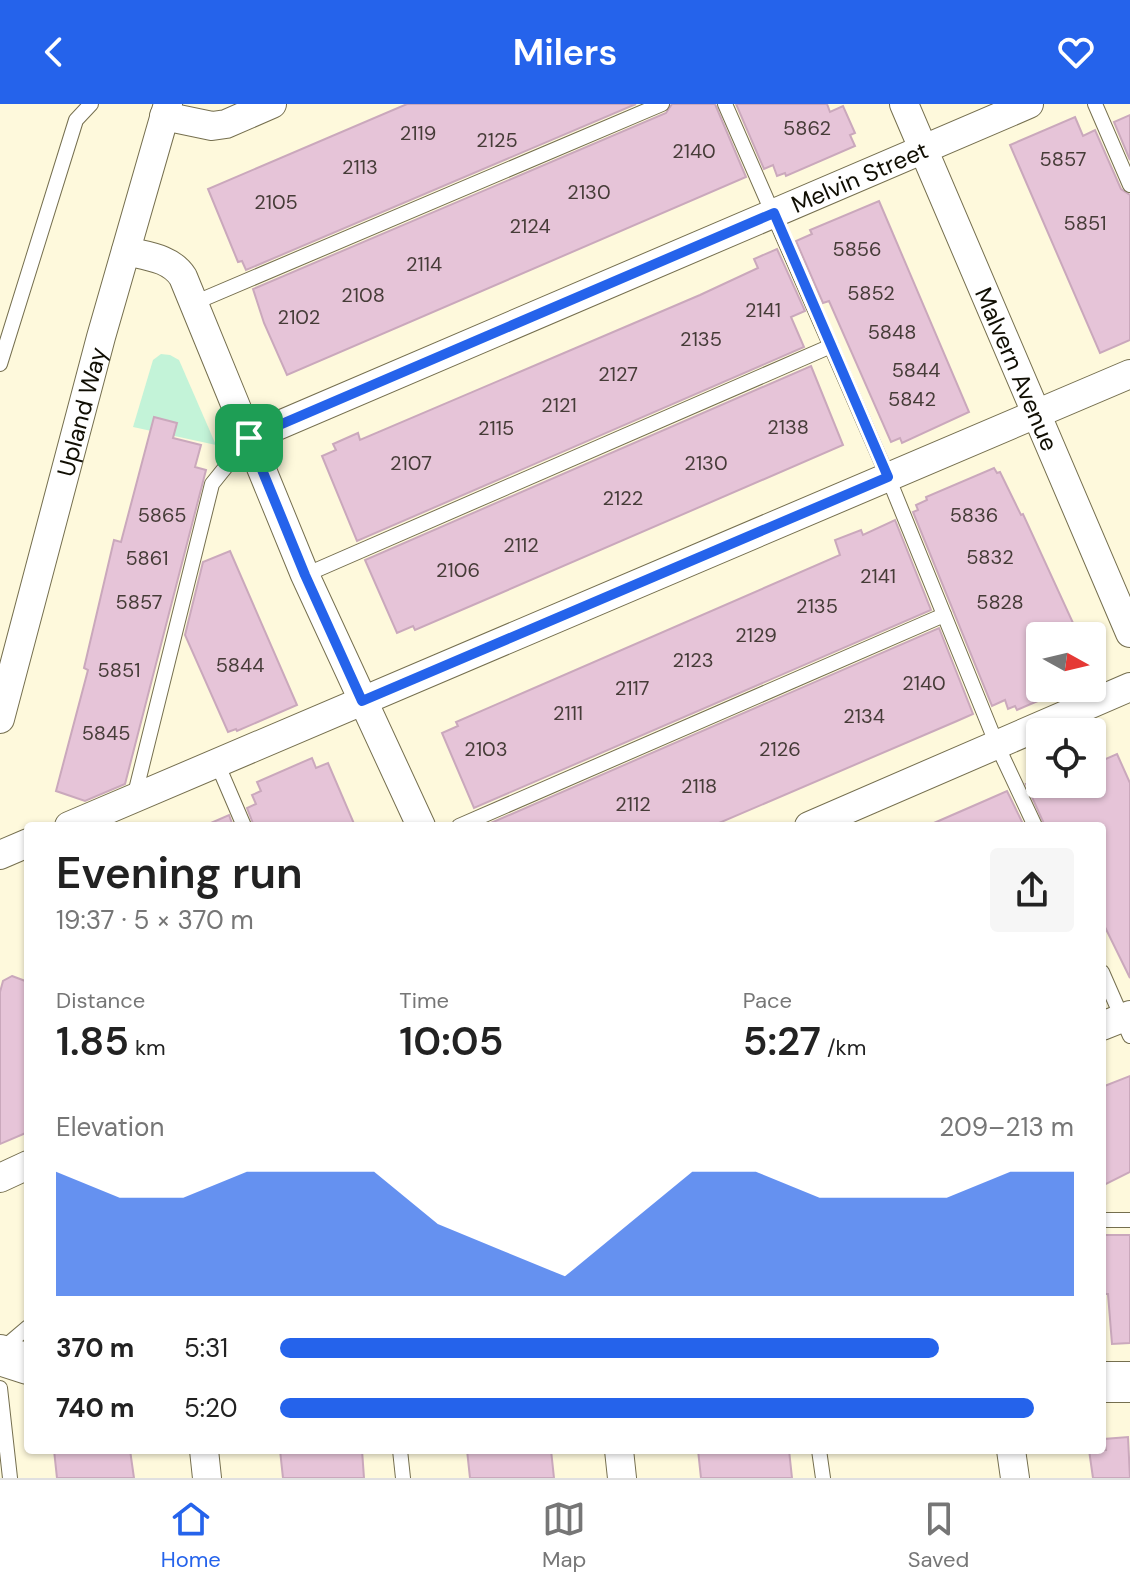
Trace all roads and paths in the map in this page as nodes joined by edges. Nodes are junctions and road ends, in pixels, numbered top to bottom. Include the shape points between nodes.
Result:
1 (91, 104) edge
2 (272, 104) edge
3 (662, 104) edge
4 (725, 104) edge
5 (904, 104) edge
6 (1029, 104) edge
7 (1095, 104) edge
8 (166, 110) edge
9 (923, 149) junction
10 (1130, 185) edge
11 (774, 213) junction
12 (126, 251) junction
13 (194, 303) junction
14 (831, 346) junction
15 (0, 364) edge
16 (1130, 374) edge
17 (1036, 414) junction
18 (249, 438) junction
19 (888, 477) junction
20 (305, 575) junction
21 (944, 615) junction
22 (1130, 633) edge
23 (1130, 687) edge
24 (362, 701) junction
25 (0, 719) edge
26 (997, 745) junction
27 (217, 763) junction
28 (134, 798) junction
29 (78, 822) edge
30 (242, 822) edge
31 (419, 822) edge
32 (468, 822) edge
33 (818, 822) edge
34 (1033, 822) edge
35 (24, 845) edge
36 (0, 855) edge
37 (1106, 983) edge
38 (1121, 1023) edge
39 (24, 1167) edge
40 (0, 1178) edge
41 (1106, 1220) edge
42 (1130, 1220) edge
43 (24, 1331) edge
44 (0, 1353) edge
45 (24, 1362) edge
46 (1106, 1382) edge
47 (1130, 1382) edge
48 (0, 1388) edge
49 (204, 1454) edge
50 (400, 1454) edge
51 (619, 1454) edge
52 (820, 1454) edge
53 (1012, 1454) edge
54 (10, 1478) edge
55 (207, 1478) edge
56 (403, 1478) edge
57 (622, 1478) edge
58 (823, 1478) edge
59 (1015, 1478) edge

1 - 15 lane via 76,120
2 - 8 street via 212,126
3 - 13 lane
4 - 11 lane
5 - 9 street, Malvern Avenue
6 - 9 street, Melvin Street
7 - 10 lane
8 - 12 street, Upland Way
9 - 11 street, Melvin Street
9 - 17 street, Malvern Avenue
11 - 14 lane
11 - 18 street, Melvin Street
12 - 13 street via 177,268
12 - 25 street, Upland Way
13 - 18 street
14 - 19 lane
14 - 20 lane
16 - 17 street
17 - 19 street
17 - 22 street, Malvern Avenue
18 - 20 street
18 - 28 lane via 212,484
19 - 21 lane
19 - 24 street
20 - 24 street
21 - 26 lane
21 - 32 lane
23 - 26 street
24 - 27 street
24 - 31 street
26 - 33 street
26 - 34 lane
27 - 28 street
27 - 30 lane
28 - 29 street
35 - 36 street
37 - 38 lane
39 - 40 street
41 - 42 lane
43 - 44 lane
44 - 45 street
46 - 47 street
48 - 54 lane
49 - 55 street
50 - 56 lane
51 - 57 street
52 - 58 lane
53 - 59 street

